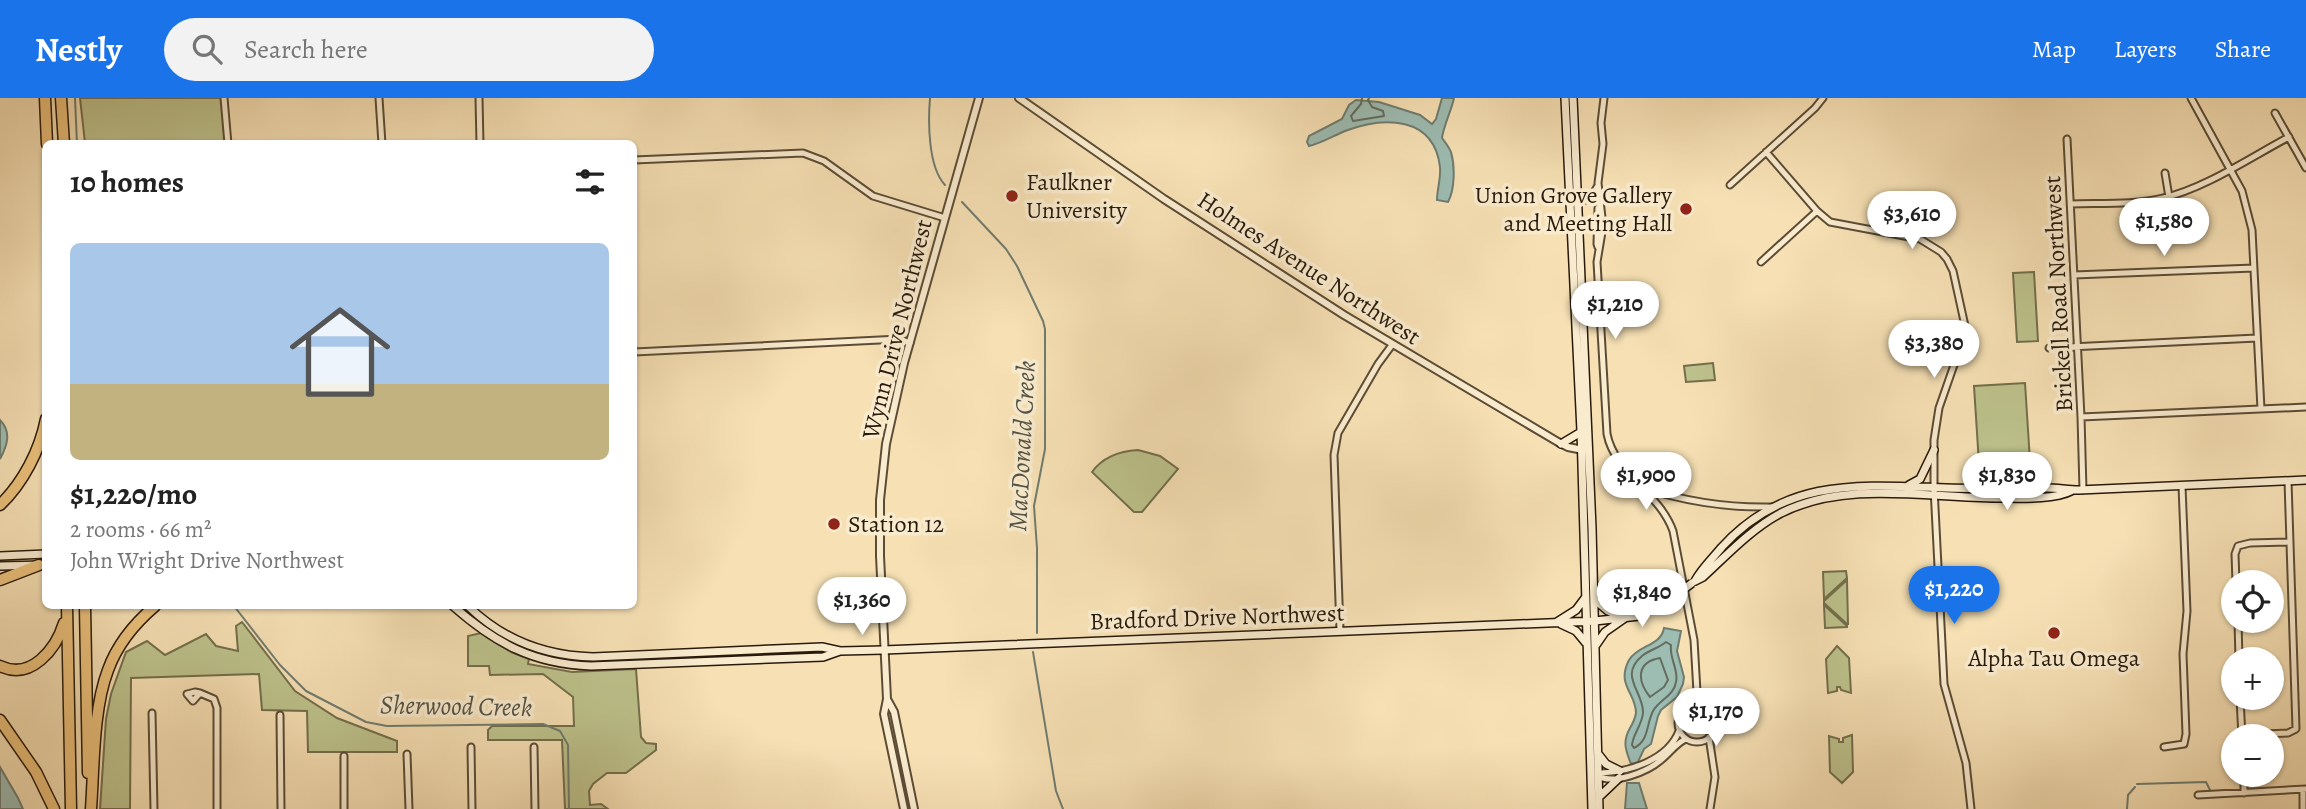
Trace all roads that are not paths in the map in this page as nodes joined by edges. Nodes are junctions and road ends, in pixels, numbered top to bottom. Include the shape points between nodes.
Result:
1 (45, 98) edge
2 (61, 98) edge
3 (224, 98) edge
4 (379, 98) edge
5 (479, 98) edge
6 (979, 98) edge
7 (1019, 98) edge
8 (1565, 98) edge
9 (1573, 98) edge
10 (1604, 98) edge
11 (1823, 98) edge
12 (2190, 98) edge
13 (2274, 113) dead end
14 (2289, 137) junction
15 (2067, 139) dead end
16 (47, 140) edge
17 (64, 140) edge
18 (228, 140) edge
19 (382, 140) edge
20 (480, 140) edge
21 (1766, 152) junction
22 (637, 160) edge
23 (2306, 168) edge
24 (2229, 169) junction
25 (2165, 173) dead end
26 (1598, 183) junction
27 (1730, 185) dead end
28 (1577, 195) junction
29 (2169, 197) junction
30 (2071, 204) junction
31 (1600, 206) junction
32 (1817, 211) junction
33 (1603, 217) junction
34 (945, 218) junction
35 (1597, 223) junction
36 (1577, 226) junction
37 (1603, 232) junction
38 (1597, 244) junction
39 (1761, 262) dead end
40 (2254, 268) junction
41 (2074, 275) junction
42 (2257, 338) junction
43 (910, 343) junction
44 (1392, 345) junction
45 (2077, 346) junction
46 (2049, 348) dead end
47 (637, 352) edge
48 (2306, 407) edge
49 (2261, 409) junction
50 (2081, 417) junction
51 (42, 430) edge
52 (1581, 432) junction
53 (1562, 443) junction
54 (1585, 450) junction
55 (1934, 450) junction
56 (2306, 480) edge
57 (2288, 481) junction
58 (2182, 486) junction
59 (1904, 487) junction
60 (1642, 488) junction
61 (2083, 490) junction
62 (1934, 492) junction
63 (1669, 497) junction
64 (0, 505) edge
65 (1657, 505) junction
66 (1776, 507) junction
67 (2290, 542) junction
68 (42, 554) edge
69 (0, 556) edge
70 (42, 565) edge
71 (42, 565) edge
72 (0, 566) edge
73 (2236, 570) edge
74 (0, 580) edge
75 (1694, 582) junction
76 (1586, 597) junction
77 (1595, 600) junction
78 (67, 609) edge
79 (85, 609) edge
80 (152, 609) edge
81 (456, 609) edge
82 (472, 609) edge
83 (1625, 618) junction
84 (1591, 621) junction
85 (1557, 623) junction
86 (1340, 631) junction
87 (1587, 643) junction
88 (1596, 645) junction
89 (884, 650) junction
90 (840, 651) junction
91 (0, 666) edge
92 (1697, 692) junction
93 (200, 693) dead end
94 (887, 699) junction
95 (1693, 704) junction
96 (1702, 705) junction
97 (152, 713) dead end
98 (280, 715) dead end
99 (0, 720) edge
100 (1679, 731) junction
101 (2284, 733) edge
102 (1686, 738) junction
103 (1706, 739) junction
104 (471, 747) dead end
105 (534, 747) dead end
106 (2164, 747) dead end
107 (1598, 753) junction
108 (407, 754) dead end
109 (344, 756) dead end
110 (1619, 775) junction
111 (1594, 776) junction
112 (2244, 787) edge
113 (2304, 790) edge
114 (2244, 793) junction
115 (2198, 795) dead end
116 (1599, 797) junction
117 (54, 809) edge
118 (71, 809) edge
119 (89, 809) edge
120 (154, 809) edge
121 (217, 809) edge
122 (281, 809) edge
123 (344, 809) edge
124 (409, 809) edge
125 (472, 809) edge
126 (535, 809) edge
127 (904, 809) edge
128 (914, 809) edge
129 (1592, 809) edge
130 (1599, 809) edge
131 (1710, 809) edge
132 (1971, 809) edge
133 (2303, 809) edge

1 - 16 highway
2 - 17 highway
3 - 18 street
4 - 19 street
5 - 20 street
6 - 34 street, Wynn Drive Northwest
7 - 44 street, Holmes Avenue Northwest
8 - 36 main road
9 - 28 main road
10 - 26 street
11 - 21 street
12 - 24 street
13 - 14 street
14 - 23 street
14 - 24 street
15 - 30 street, Brickell Road Northwest
21 - 27 street
21 - 32 street
22 - 34 street via 803,152 880,199
24 - 29 street
24 - 40 street via 2247,210
25 - 29 street
26 - 28 street via 1590,199
26 - 31 street
28 - 36 main road
29 - 30 street
30 - 41 street, Brickell Road Northwest
31 - 33 street
31 - 35 street
32 - 39 street
32 - 55 street via 1835,225 1920,239 1941,252 1951,267 1965,326 1939,408
33 - 35 street
33 - 37 street
34 - 43 street, Wynn Drive Northwest
35 - 36 street
35 - 37 street
35 - 38 street
36 - 38 street via 1592,231
36 - 52 main road
36 - 54 main road
37 - 38 street via 1601,244
38 - 60 street via 1607,434 1616,458
40 - 41 street
40 - 42 street
41 - 45 street, Brickell Road Northwest
42 - 45 street
42 - 49 street
43 - 47 street via 900,339
43 - 89 street, Wynn Drive Northwest via 890,419 883,472
44 - 53 street, Holmes Avenue Northwest
44 - 86 street via 1338,433 1334,454
45 - 46 street
45 - 50 street, Brickell Road Northwest
48 - 49 street
49 - 50 street
50 - 61 street, Brickell Road Northwest
51 - 64 highway via 24,475
52 - 53 main road
52 - 54 main road
53 - 54 street, Holmes Avenue Northwest
54 - 76 main road
54 - 77 main road
55 - 59 main road via 1920,480
55 - 62 street
56 - 57 main road
57 - 58 main road
57 - 67 street
58 - 61 main road
58 - 106 street via 2186,734 2184,744
59 - 62 main road
59 - 66 main road via 1844,486
60 - 63 street
60 - 65 street
61 - 62 main road
62 - 75 main road via 1855,494 1800,505 1757,529
62 - 132 street via 1944,684 1966,763
63 - 65 street
63 - 66 street via 1716,506
65 - 92 street via 1673,531 1694,640
66 - 75 main road via 1728,541
67 - 73 street via 2238,546
67 - 101 street via 2296,729
68 - 69 main road
70 - 72 main road
71 - 74 highway
75 - 83 main road, bridge via 1639,616
76 - 84 main road
76 - 85 main road
77 - 83 main road
77 - 84 main road
78 - 91 highway via 60,637 48,655 23,669
78 - 118 highway
79 - 119 highway
80 - 119 highway via 131,630 108,670
81 - 90 main road, Bradford Drive Northwest via 502,643 568,665 823,657
82 - 90 main road, Bradford Drive Northwest via 516,640 579,656 822,647
83 - 84 main road
83 - 88 main road
84 - 85 main road, Bradford Drive Northwest
84 - 87 main road
84 - 88 main road
85 - 86 main road, Bradford Drive Northwest
85 - 87 main road via 1576,631
86 - 89 main road, Bradford Drive Northwest
87 - 111 main road
88 - 107 main road
89 - 90 main road, Bradford Drive Northwest
89 - 94 street, Wynn Drive Northwest
92 - 95 street
92 - 96 street
93 - 121 street via 214,699 217,708
94 - 127 street, Wynn Drive Northwest via 884,714
94 - 128 street, Wynn Drive Northwest via 894,712
95 - 96 street
95 - 100 street via 1681,712
96 - 103 street via 1714,715 1714,729
97 - 120 street
98 - 122 street
99 - 117 highway via 36,772
100 - 102 street
100 - 110 street via 1658,755
102 - 103 street
102 - 110 street via 1643,771
103 - 131 street via 1715,777
104 - 125 street
105 - 126 street
107 - 110 main road
107 - 111 main road
108 - 124 street
109 - 123 street
110 - 111 street
110 - 116 main road
111 - 116 main road
111 - 129 main road
112 - 114 street
113 - 114 street
113 - 133 street
114 - 115 street
116 - 130 main road

